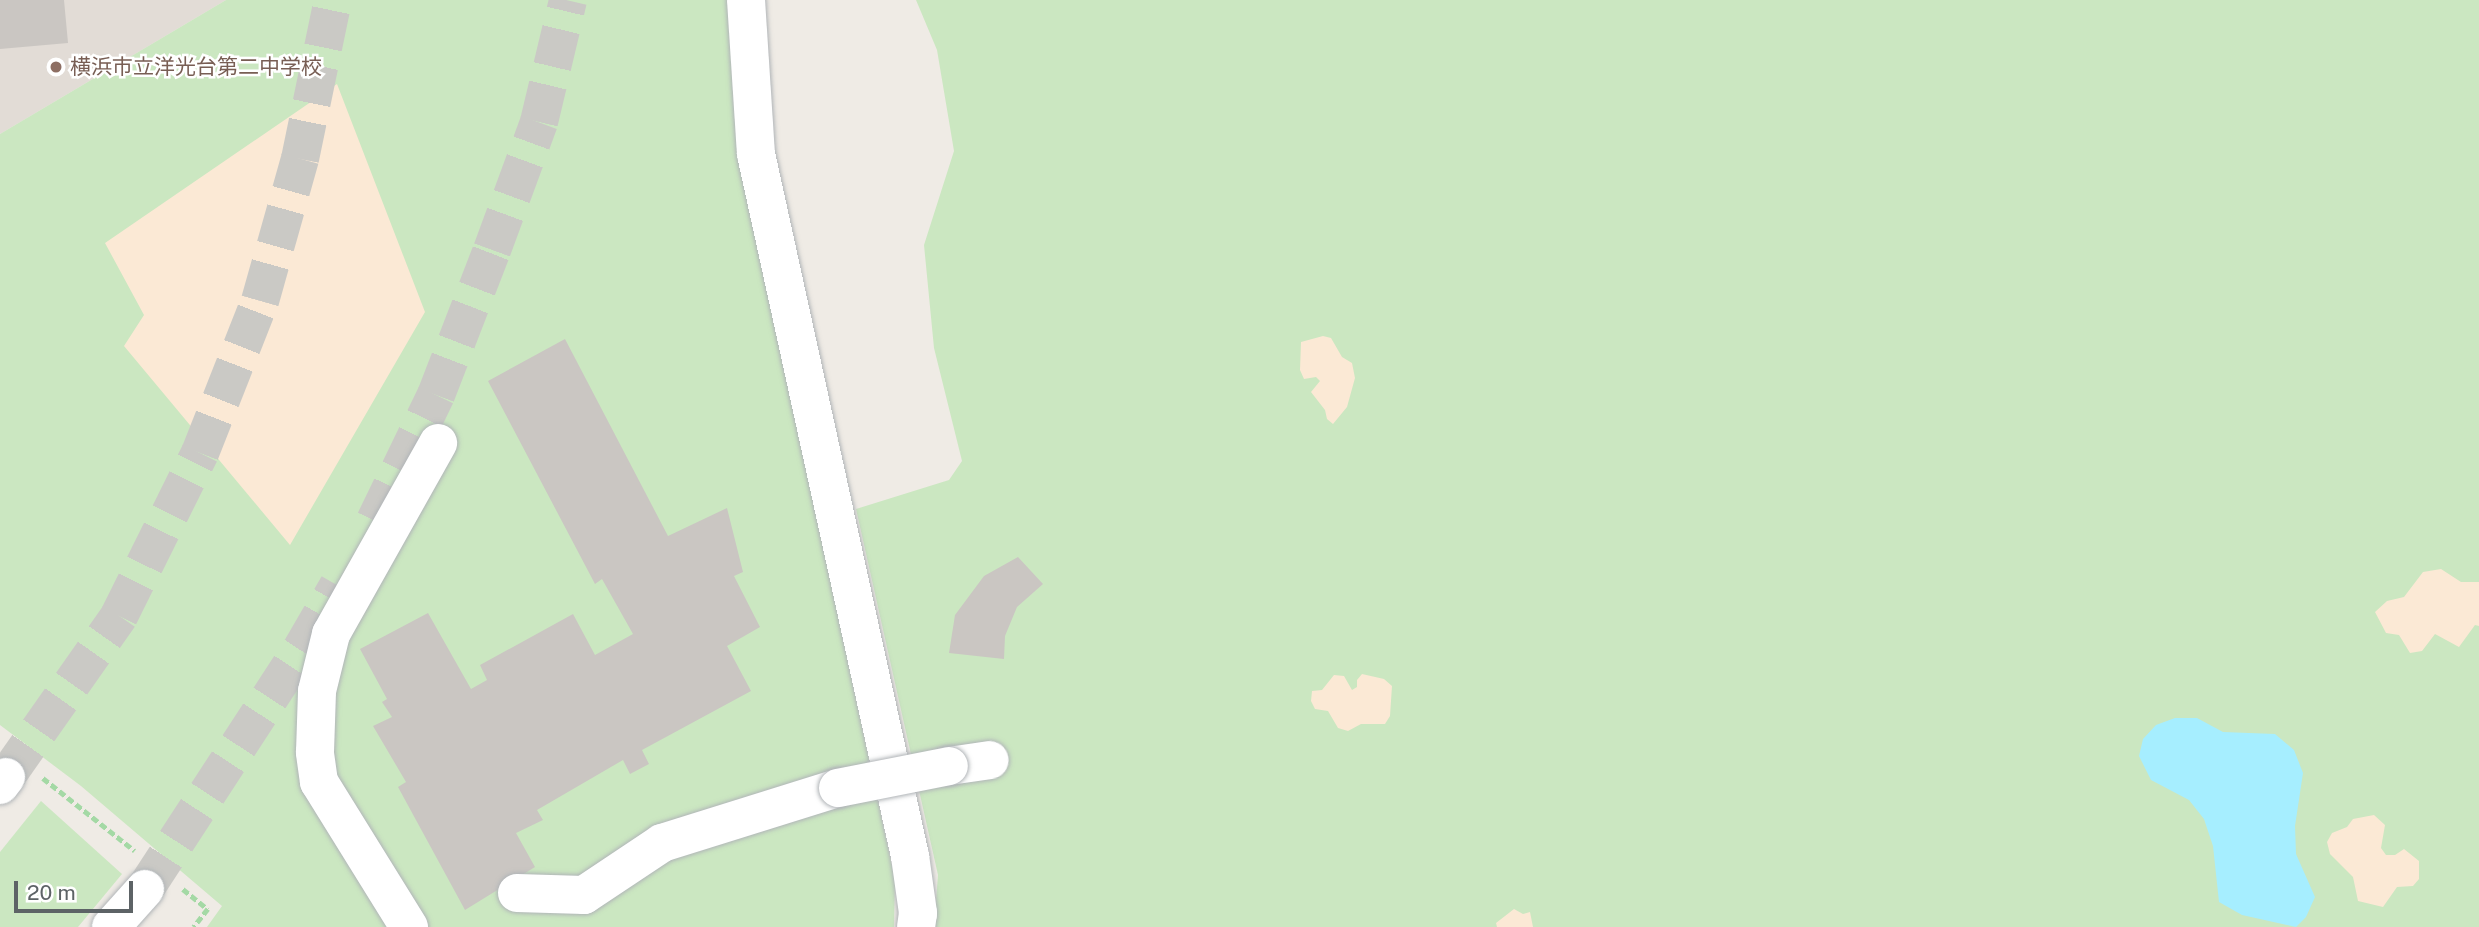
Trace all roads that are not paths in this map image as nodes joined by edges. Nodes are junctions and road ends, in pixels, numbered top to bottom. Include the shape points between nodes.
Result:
1 (747, 0) edge
2 (438, 443) dead end
3 (990, 760) dead end
4 (154, 876) tunnel mouth
5 (517, 893) dead end
6 (111, 927) edge
7 (409, 927) edge
8 (916, 927) edge

1 - 8 street via 756,154 910,856
2 - 7 street via 331,634 317,691 319,782
3 - 5 street, bridge via 838,788 662,844 584,895
4 - 6 street

